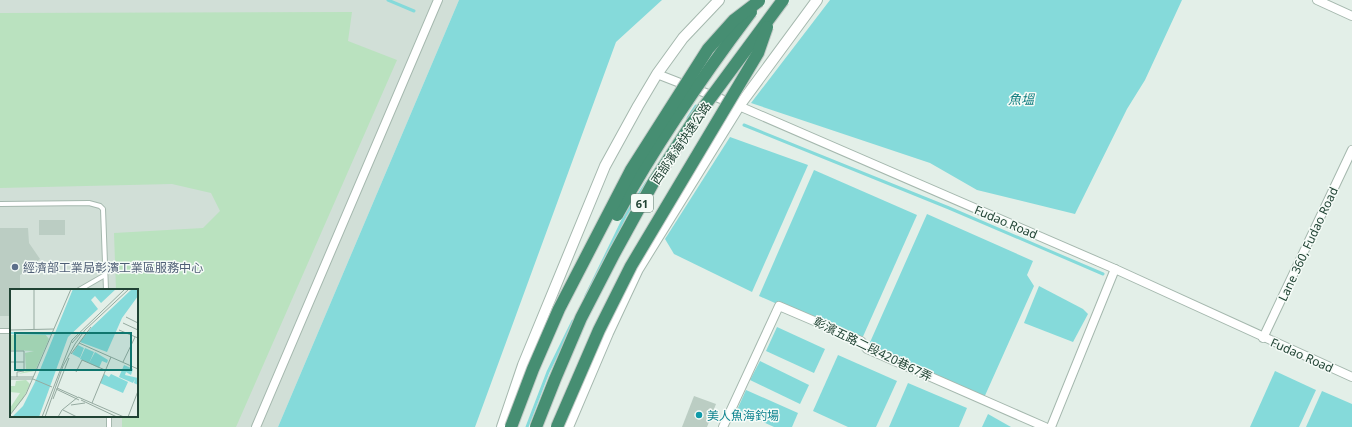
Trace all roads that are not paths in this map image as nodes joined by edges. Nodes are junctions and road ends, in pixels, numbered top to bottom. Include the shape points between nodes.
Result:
1 (438, 0) edge
2 (719, 0) edge
3 (783, 0) edge
4 (817, 0) edge
5 (1317, 0) edge
6 (760, 1) edge
7 (771, 16) junction
8 (1352, 16) edge
9 (657, 74) junction
10 (739, 106) junction
11 (1352, 150) edge
12 (0, 204) edge
13 (1115, 270) junction
14 (105, 275) junction
15 (80, 289) edge
16 (106, 289) edge
17 (1264, 338) junction
18 (1352, 377) edge
19 (256, 427) edge
20 (502, 427) edge
21 (511, 427) edge
22 (518, 427) edge
23 (536, 427) edge
24 (557, 427) edge
25 (568, 427) edge
26 (723, 427) edge
27 (1045, 427) edge
28 (1051, 427) edge

1 - 19 street
2 - 9 street via 683,38
3 - 7 highway, 西部濱海快速公路 / 61, bridge
4 - 10 street
5 - 8 street
6 - 21 highway, bridge via 734,20 708,50 631,170 559,308
6 - 22 highway, 西部濱海快速公路 / 61, bridge via 717,58 638,175 567,310
7 - 23 highway, 西部濱海快速公路 / 61, bridge via 692,123 653,183 581,318
7 - 24 highway, bridge via 758,53 628,273 599,330
9 - 10 street, Fudao Road
9 - 20 street via 605,166 524,365
10 - 13 street, Fudao Road
10 - 25 street via 638,270
11 - 17 street, Lane 360, Fudao Road
12 - 14 lane via 89,203 100,206 104,209
13 - 17 street, Fudao Road
13 - 28 street
14 - 15 lane
14 - 16 lane
17 - 18 street, Fudao Road
26 - 27 street, 彰濱五路二段420巷67弄 via 779,306 861,341 867,349

